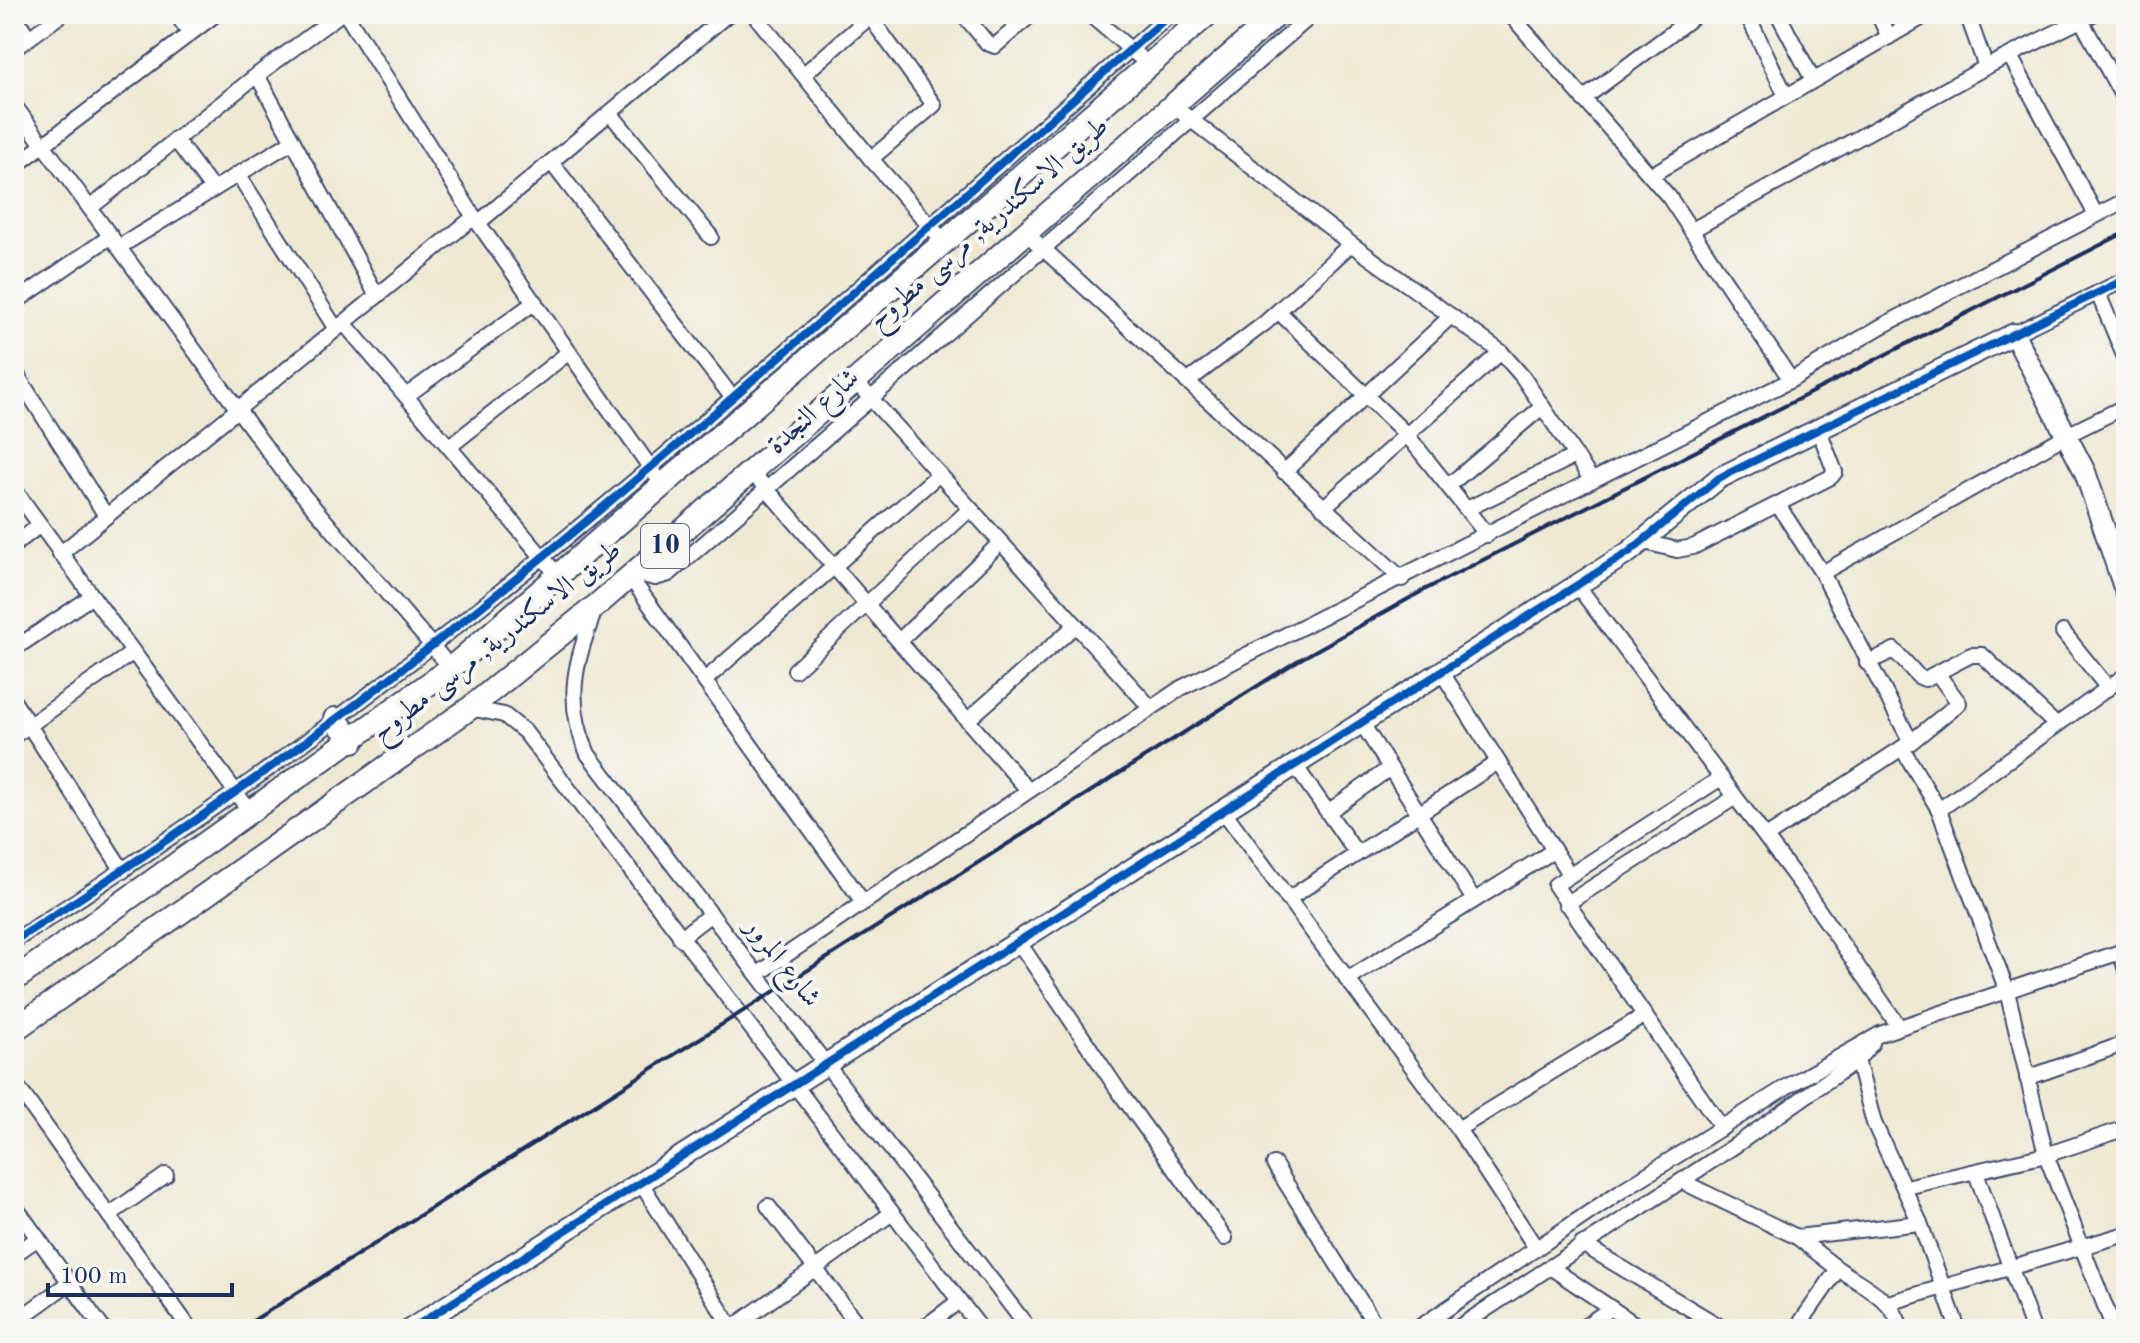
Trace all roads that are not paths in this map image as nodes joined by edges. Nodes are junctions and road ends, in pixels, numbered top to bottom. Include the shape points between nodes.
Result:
1 (62, 14) edge
2 (177, 14) edge
3 (216, 14) edge
4 (343, 14) edge
5 (728, 14) edge
6 (754, 14) edge
7 (963, 14) edge
8 (1032, 14) edge
9 (1089, 14) edge
10 (1171, 14) edge
11 (1208, 14) edge
12 (1313, 14) edge
13 (1697, 14) edge
14 (1747, 14) edge
15 (1778, 14) edge
16 (1878, 14) edge
17 (1928, 14) edge
18 (1967, 14) edge
19 (14, 15) edge
20 (1514, 15) edge
21 (871, 16) edge
22 (1276, 16) edge
23 (2085, 16) edge
24 (189, 33) junction
25 (1290, 35) junction
26 (1889, 37) junction
27 (29, 38) junction
28 (14, 49) edge
29 (1129, 50) junction
30 (2010, 56) junction
31 (1149, 65) junction
32 (1986, 67) junction
33 (804, 74) junction
34 (257, 75) junction
35 (1813, 80) junction
36 (1786, 96) junction
37 (2125, 98) edge
38 (1583, 99) junction
39 (14, 105) edge
40 (1172, 105) junction
41 (610, 113) junction
42 (1191, 122) junction
43 (175, 139) junction
44 (293, 141) junction
45 (44, 145) junction
46 (871, 159) junction
47 (551, 162) junction
48 (14, 167) edge
49 (238, 174) junction
50 (1651, 175) junction
51 (213, 190) junction
52 (2126, 200) edge
53 (90, 208) junction
54 (2096, 215) junction
55 (476, 220) junction
56 (929, 225) junction
57 (1694, 229) junction
58 (1024, 231) junction
59 (711, 237) dead end
60 (115, 241) junction
61 (946, 244) junction
62 (1351, 244) junction
63 (1043, 248) junction
64 (2126, 279) edge
65 (2098, 293) junction
66 (377, 296) junction
67 (535, 302) junction
68 (14, 303) edge
69 (1279, 312) junction
70 (1451, 316) junction
71 (340, 326) junction
72 (2014, 334) junction
73 (569, 352) junction
74 (1501, 352) junction
75 (2126, 360) edge
76 (14, 370) edge
77 (1791, 380) junction
78 (1187, 382) junction
79 (862, 389) junction
80 (1367, 394) junction
81 (406, 396) junction
82 (732, 397) junction
83 (2126, 406) edge
84 (1542, 407) junction
85 (237, 409) junction
86 (1818, 428) junction
87 (1407, 435) junction
88 (2067, 435) junction
89 (449, 447) junction
90 (1575, 456) junction
91 (650, 467) junction
92 (751, 471) junction
93 (1284, 472) junction
94 (938, 475) junction
95 (1591, 479) junction
96 (1448, 486) junction
97 (664, 487) junction
98 (14, 489) edge
99 (766, 489) junction
100 (1778, 505) junction
101 (1323, 508) junction
102 (1467, 509) junction
103 (969, 510) junction
104 (106, 516) junction
105 (40, 525) junction
106 (1487, 535) junction
107 (2117, 536) edge
108 (1645, 542) junction
109 (1000, 543) junction
110 (14, 545) edge
111 (60, 554) junction
112 (542, 557) junction
113 (833, 567) junction
114 (1822, 573) junction
115 (632, 575) junction
116 (560, 578) junction
117 (1402, 579) junction
118 (1577, 585) junction
119 (2126, 593) edge
120 (91, 597) junction
121 (597, 605) junction
122 (867, 606) junction
123 (1076, 625) junction
124 (2063, 632) dead end
125 (899, 641) junction
126 (432, 646) junction
127 (14, 649) edge
128 (132, 653) junction
129 (1867, 663) junction
130 (451, 668) junction
131 (795, 670) dead end
132 (1441, 671) junction
133 (1937, 673) junction
134 (2126, 675) edge
135 (705, 680) junction
136 (2108, 688) junction
137 (14, 702) edge
138 (1150, 707) junction
139 (470, 708) junction
140 (970, 718) junction
141 (335, 719) junction
142 (1361, 722) junction
143 (29, 725) junction
144 (2056, 725) junction
145 (14, 736) edge
146 (353, 741) junction
147 (1906, 745) junction
148 (1498, 762) junction
149 (1294, 764) junction
150 (1390, 768) junction
151 (1721, 778) junction
152 (1028, 790) junction
153 (233, 792) junction
154 (1734, 798) junction
155 (1222, 809) junction
156 (1939, 810) junction
157 (1328, 812) junction
158 (251, 813) junction
159 (1419, 814) junction
160 (1766, 837) junction
161 (1553, 851) junction
162 (1357, 854) junction
163 (123, 871) junction
164 (1569, 874) junction
165 (1288, 899) junction
166 (1474, 900) junction
167 (863, 902) junction
168 (1566, 904) junction
169 (711, 914) junction
170 (680, 938) junction
171 (14, 941) edge
172 (1018, 941) junction
173 (2123, 951) edge
174 (2126, 970) edge
175 (758, 974) junction
176 (14, 980) edge
177 (1347, 980) junction
178 (2007, 991) junction
179 (1645, 1015) junction
180 (1898, 1025) junction
181 (14, 1030) edge
182 (1880, 1034) junction
183 (2126, 1043) edge
184 (1857, 1060) junction
185 (827, 1063) junction
186 (2027, 1078) junction
187 (14, 1082) edge
188 (794, 1084) junction
189 (1722, 1128) junction
190 (2126, 1128) edge
191 (1458, 1129) junction
192 (2046, 1155) junction
193 (1274, 1164) dead end
194 (1976, 1173) junction
195 (166, 1175) dead end
196 (1681, 1181) junction
197 (641, 1183) junction
198 (1906, 1187) junction
199 (14, 1205) edge
200 (768, 1206) dead end
201 (892, 1213) junction
202 (109, 1215) junction
203 (1920, 1223) junction
204 (2126, 1234) edge
205 (1797, 1237) junction
206 (38, 1238) junction
207 (1225, 1238) dead end
208 (1582, 1244) junction
209 (1536, 1248) junction
210 (2083, 1248) junction
211 (14, 1255) edge
212 (1550, 1267) junction
213 (816, 1269) junction
214 (1838, 1269) junction
215 (2010, 1269) junction
216 (70, 1282) junction
217 (1944, 1287) junction
218 (959, 1301) junction
219 (1888, 1303) junction
220 (1610, 1309) junction
221 (18, 1320) dead end
222 (1462, 1325) edge
223 (103, 1329) edge
224 (190, 1329) edge
225 (411, 1329) edge
226 (861, 1329) edge
227 (922, 1329) edge
228 (981, 1329) edge
229 (1029, 1329) edge
230 (1378, 1329) edge
231 (1417, 1329) edge
232 (1482, 1329) edge
233 (1581, 1329) edge
234 (1642, 1329) edge
235 (1724, 1329) edge
236 (1796, 1329) edge
237 (1901, 1329) edge
238 (1958, 1329) edge
239 (2033, 1329) edge
240 (2114, 1329) edge

1 - 27 street
2 - 24 street
3 - 24 street
4 - 34 street
4 - 55 street
5 - 41 street
6 - 33 street
7 - 8 street via 995,46
9 - 29 street
10 - 29 street
11 - 31 main road, طريق الاسكندرية, مرسى مطروح / 10
12 - 25 street, شارع النجدة
13 - 38 street
14 - 36 street
15 - 35 street
16 - 26 street
17 - 26 street
18 - 32 street
19 - 27 street
20 - 38 street
21 - 33 street
21 - 46 street via 934,105
22 - 25 main road
22 - 40 main road, طريق الاسكندرية, مرسى مطروح / 10
23 - 30 street
23 - 37 street
24 - 45 street
25 - 42 street, شارع النجدة
26 - 35 street
27 - 28 street
29 - 31 street
29 - 56 street
30 - 32 street
30 - 54 street
31 - 61 main road, طريق الاسكندرية, مرسى مطروح / 10
32 - 57 street
33 - 46 street
34 - 43 street
34 - 44 street
35 - 36 street
36 - 50 street
38 - 50 street
39 - 45 street
40 - 42 street
40 - 58 main road, طريق الاسكندرية, مرسى مطروح / 10
41 - 47 street
41 - 59 street
42 - 62 street
42 - 63 street, شارع النجدة
43 - 51 street
43 - 53 street
44 - 49 street
44 - 66 street
45 - 48 street
45 - 53 street
46 - 56 street
47 - 55 street
47 - 82 street
49 - 51 street
49 - 71 street
50 - 57 street
51 - 60 street
52 - 54 street
53 - 60 street
54 - 77 street via 1880,327
55 - 66 street
55 - 67 street
56 - 61 street
56 - 82 street
57 - 77 street
58 - 63 street
58 - 79 main road, طريق الاسكندرية, مرسى مطروح / 10
60 - 68 street
60 - 85 street
61 - 97 main road, طريق الاسكندرية, مرسى مطروح / 10
62 - 69 street
62 - 70 street
63 - 78 street
63 - 79 street, شارع النجدة
64 - 65 street
65 - 72 street
65 - 75 street
66 - 71 street
67 - 73 street
67 - 81 street
69 - 78 street
69 - 80 street
70 - 74 street
70 - 80 street
71 - 81 street
71 - 85 street
72 - 86 street
72 - 88 street
73 - 89 street
73 - 91 street
74 - 84 street
74 - 87 street
76 - 104 street
77 - 95 street
78 - 93 street
79 - 92 main road, طريق الاسكندرية, مرسى مطروح / 10
79 - 94 street
79 - 99 street, شارع النجدة
80 - 87 street
80 - 93 street
81 - 89 street
82 - 91 street
83 - 88 street
84 - 90 street
84 - 96 street
85 - 104 street
85 - 126 street via 286,475
86 - 100 street via 1835,472
86 - 108 street via 1710,484
87 - 96 street
87 - 101 street
88 - 107 street
88 - 114 street
89 - 112 street
90 - 95 street
90 - 102 street
91 - 97 street
91 - 112 street
92 - 99 street
92 - 115 main road, طريق الاسكندرية, مرسى مطروح / 10
93 - 101 street
94 - 103 street
94 - 113 street
95 - 106 street
96 - 102 street
97 - 116 main road, طريق الاسكندرية, مرسى مطروح / 10
98 - 105 street
99 - 113 street
99 - 115 street, شارع النجدة via 669,574
100 - 108 street via 1685,549
100 - 114 street
101 - 117 street
102 - 106 street
103 - 109 street
103 - 122 street
104 - 111 street
105 - 110 street
105 - 111 street
106 - 117 street
107 - 119 street
108 - 118 street
109 - 123 street
109 - 125 street
111 - 120 street
112 - 116 street
112 - 126 street
113 - 122 street
113 - 135 street
114 - 129 street
115 - 121 main road, طريق الاسكندرية, مرسى مطروح / 10
115 - 135 street
116 - 130 main road, طريق الاسكندرية, مرسى مطروح / 10
117 - 138 street
118 - 132 street
118 - 151 street
120 - 127 street
120 - 128 street
121 - 139 main road, طريق الاسكندرية, مرسى مطروح / 10
121 - 169 street, شارع المرور via 574,670 573,713 579,734 601,772
122 - 125 street
122 - 131 street
123 - 138 street
123 - 140 street
124 - 136 street
125 - 140 street
126 - 130 street
126 - 141 street
128 - 143 street
128 - 153 street
129 - 133 street via 1894,650 1920,678
129 - 147 street
130 - 146 main road, طريق الاسكندرية, مرسى مطروح / 10
132 - 142 street
132 - 148 street
133 - 144 street via 1971,655 1982,655
133 - 147 street via 1959,703
134 - 136 street
135 - 167 street
136 - 144 street
137 - 143 street
138 - 152 street
139 - 170 street via 504,715 525,732
139 - 181 main road, طريق الاسكندرية, مرسى مطروح / 10
140 - 152 street
141 - 146 main road
141 - 153 street
142 - 149 street
142 - 150 street
143 - 145 street
143 - 163 street
144 - 156 street
146 - 158 main road, طريق الاسكندرية, مرسى مطروح / 10
147 - 156 street
147 - 160 street
148 - 159 street
148 - 161 street
149 - 155 street
149 - 157 street
150 - 157 street
150 - 159 street
151 - 154 street
151 - 164 street
152 - 167 street
153 - 158 street
153 - 163 street
154 - 160 street
154 - 168 street
155 - 165 street
155 - 172 street
156 - 178 street
157 - 162 street
158 - 176 main road, طريق الاسكندرية, مرسى مطروح / 10
159 - 162 street
159 - 166 street
160 - 180 street
161 - 164 street
161 - 166 street
162 - 165 street
163 - 171 street
164 - 168 street via 1555,885
165 - 177 street
166 - 177 street
167 - 175 street
168 - 179 street
169 - 170 street
169 - 175 street, شارع المرور
170 - 188 street
172 - 185 street
172 - 207 street
173 - 174 street
173 - 178 street
175 - 185 street, شارع المرور
177 - 191 street
178 - 180 street
178 - 186 street
179 - 189 street
179 - 191 street
180 - 182 street
182 - 184 street
182 - 189 street
183 - 186 street
184 - 196 street
184 - 198 street via 1874,1123
185 - 188 street
185 - 229 street, شارع المرور
186 - 192 street
187 - 202 street
188 - 197 street
188 - 201 street
189 - 209 street
190 - 192 street
191 - 209 street
192 - 194 street
192 - 210 street
193 - 230 street
194 - 198 street
194 - 215 street
195 - 202 street
196 - 205 street
196 - 208 street
197 - 213 street via 730,1325 738,1325
197 - 225 street
198 - 203 street
199 - 206 street
200 - 213 street
201 - 213 street
201 - 218 street
202 - 224 street
203 - 205 street
203 - 217 street
204 - 210 street
205 - 214 street
206 - 211 street
206 - 216 street
208 - 212 street
208 - 235 street
209 - 231 street
210 - 215 street
210 - 240 street
212 - 220 street
212 - 222 street
213 - 226 street
214 - 219 street
214 - 236 street
215 - 217 street
215 - 239 street
216 - 221 street
216 - 223 street
217 - 219 street
217 - 238 street
218 - 227 street
218 - 228 street
219 - 237 street
220 - 233 street
220 - 234 street
222 - 232 street

